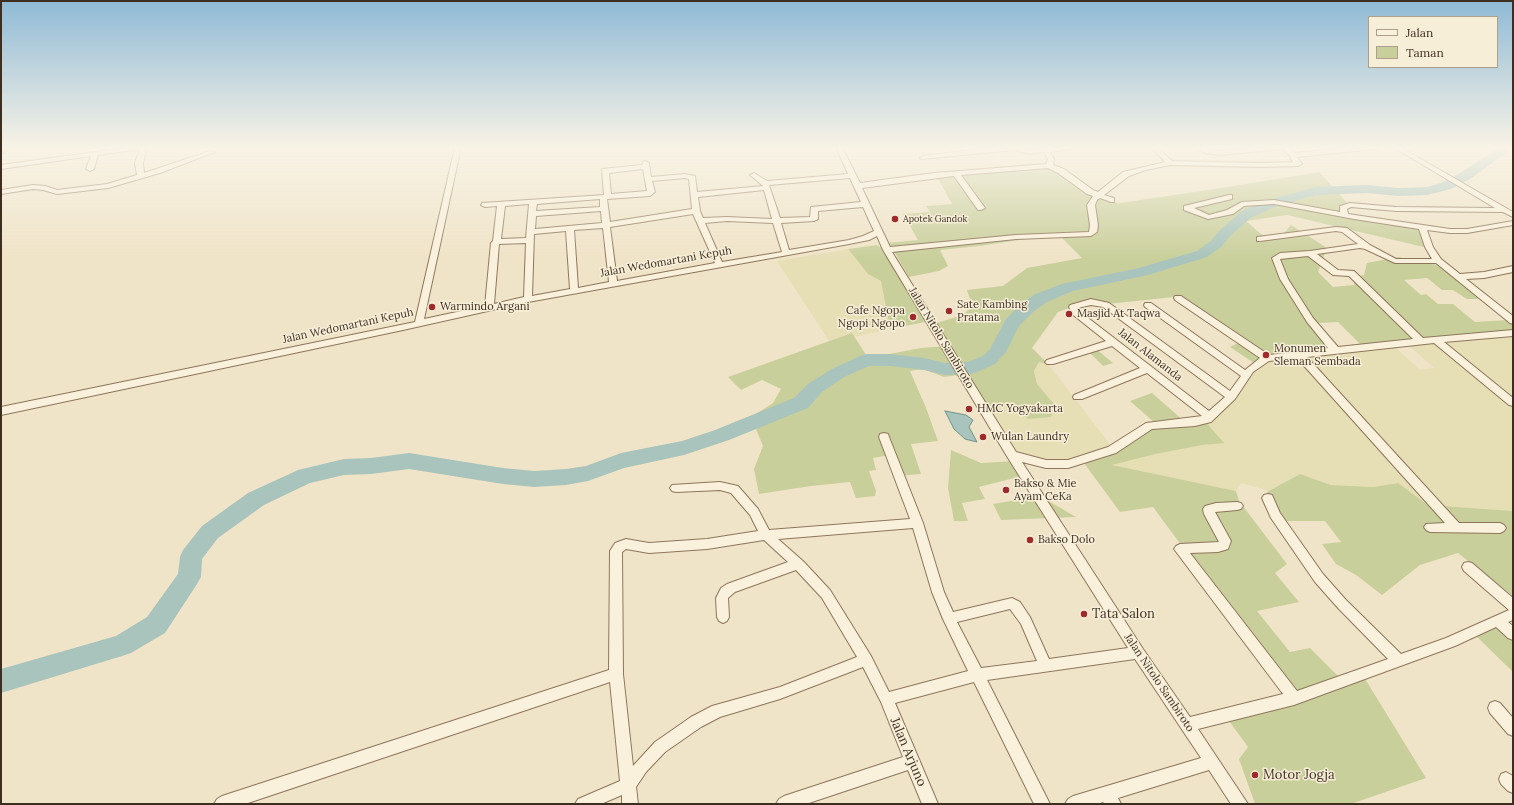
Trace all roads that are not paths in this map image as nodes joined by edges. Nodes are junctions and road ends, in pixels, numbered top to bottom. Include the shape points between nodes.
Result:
1 (109, 185) edge
2 (450, 185) edge
3 (606, 185) edge
4 (649, 185) edge
5 (693, 185) edge
6 (766, 185) junction
7 (770, 185) edge
8 (868, 185) edge
9 (964, 185) edge
10 (1080, 185) edge
11 (1112, 185) edge
12 (1463, 185) edge
13 (857, 186) joint
14 (1, 192) edge
15 (694, 195) junction
16 (1097, 196) junction
17 (606, 197) junction
18 (1229, 197) dead end
19 (1111, 200) dead end
20 (533, 202) junction
21 (501, 204) junction
22 (866, 204) junction
23 (485, 205) dead end
24 (981, 208) dead end
25 (604, 209) junction
26 (1504, 210) junction
27 (696, 211) junction
28 (532, 214) junction
29 (1345, 215) junction
30 (1513, 215) edge
31 (700, 220) junction
32 (776, 221) junction
33 (1513, 223) edge
34 (606, 225) junction
35 (1422, 227) junction
36 (570, 228) junction
37 (879, 232) junction
38 (530, 236) junction
39 (866, 238) junction
40 (1260, 239) dead end
41 (497, 242) junction
42 (885, 246) junction
43 (1367, 247) junction
44 (786, 253) junction
45 (1310, 253) junction
46 (1438, 261) junction
47 (720, 266) junction
48 (1513, 269) edge
49 (1458, 277) junction
50 (613, 284) junction
51 (574, 290) junction
52 (1178, 298) dead end
53 (528, 299) junction
54 (1148, 305) dead end
55 (489, 308) junction
56 (1513, 321) edge
57 (420, 323) junction
58 (1513, 333) edge
59 (1436, 340) junction
60 (1421, 341) junction
61 (1112, 342) junction
62 (1335, 350) junction
63 (1299, 354) junction
64 (1267, 358) junction
65 (1050, 362) dead end
66 (1147, 369) junction
67 (1246, 375) junction
68 (1078, 397) dead end
69 (1231, 397) junction
70 (1513, 403) edge
71 (1, 411) edge
72 (1210, 417) junction
73 (884, 437) dead end
74 (1012, 455) junction
75 (676, 488) dead end
76 (1268, 498) dead end
77 (1237, 506) dead end
78 (917, 523) junction
79 (1430, 527) dead end
80 (1456, 527) junction
81 (1500, 528) dead end
82 (766, 535) junction
83 (797, 564) junction
84 (1468, 567) dead end
85 (1513, 606) edge
86 (1513, 614) edge
87 (723, 617) dead end
88 (949, 619) junction
89 (1498, 620) junction
90 (1513, 634) edge
91 (1138, 652) junction
92 (866, 660) junction
93 (1399, 661) junction
94 (1045, 665) junction
95 (616, 674) junction
96 (976, 675) junction
97 (1294, 698) junction
98 (886, 699) junction
99 (1495, 708) dead end
100 (1186, 725) junction
101 (1513, 729) edge
102 (912, 761) junction
103 (1212, 762) junction
104 (628, 785) junction
105 (1110, 799) edge
106 (222, 804) edge
107 (583, 804) edge
108 (630, 804) edge
109 (784, 804) edge
110 (930, 804) edge
111 (1042, 804) edge
112 (1073, 804) edge
113 (1240, 804) edge

1 - 14 street via 57,192 33,187
2 - 57 street
3 - 17 street
4 - 17 street via 650,193
5 - 15 street
6 - 7 street
6 - 15 street
6 - 32 street
8 - 13 street
9 - 24 street
10 - 16 street
11 - 16 street
12 - 26 street
13 - 22 street, Jalan Nitolo Sambiroto
15 - 27 street
16 - 19 street
16 - 42 street, Jalan Wedomartani Kepuh via 1091,204 1093,232 1087,234
17 - 20 street
17 - 25 street
18 - 29 street via 1187,208 1201,215 1211,216 1230,212 1242,204 1274,202
20 - 21 street
20 - 28 street
21 - 23 street
21 - 41 street
22 - 32 street via 814,209 814,219
22 - 37 street, Jalan Nitolo Sambiroto
25 - 28 street
25 - 34 street
26 - 29 street via 1403,210 1350,205 1343,208
26 - 30 street
27 - 31 street
27 - 34 street
28 - 38 street
29 - 35 street
31 - 32 street
31 - 47 street
32 - 44 street
33 - 35 street via 1450,231
34 - 36 street
34 - 50 street
35 - 46 street via 1429,247
36 - 38 street
36 - 51 street
37 - 39 street, Jalan Wedomartani Kepuh
37 - 42 street, Jalan Nitolo Sambiroto
38 - 41 street
38 - 53 street
39 - 42 street, Jalan Wedomartani Kepuh
39 - 44 street, Jalan Wedomartani Kepuh
40 - 43 street via 1336,229 1344,230
41 - 55 street
42 - 74 street, Jalan Nitolo Sambiroto
43 - 45 street via 1355,246
43 - 46 street via 1395,261
44 - 47 street, Jalan Wedomartani Kepuh
45 - 60 street via 1336,273 1351,273
45 - 62 street via 1280,255 1276,258 1284,279 1310,320
46 - 49 street
47 - 50 street, Jalan Wedomartani Kepuh
48 - 49 street
49 - 56 street
50 - 51 street, Jalan Wedomartani Kepuh
51 - 53 street, Jalan Wedomartani Kepuh
52 - 64 street
53 - 55 street, Jalan Wedomartani Kepuh
54 - 67 street
55 - 57 street, Jalan Wedomartani Kepuh
57 - 71 street, Jalan Wedomartani Kepuh
58 - 59 street
59 - 60 street
59 - 70 street
60 - 62 street
61 - 65 street
61 - 66 street, Jalan Alamanda
61 - 69 street, Jalan Alamanda via 1075,312 1073,307 1082,303 1097,302 1106,305
62 - 63 street
63 - 64 street
63 - 80 street
64 - 67 street
66 - 68 street
66 - 72 street, Jalan Alamanda
67 - 69 street
69 - 72 street
72 - 74 street via 1195,422 1150,426 1112,450 1068,464 1046,464
73 - 78 street
74 - 91 street, Jalan Nitolo Sambiroto
75 - 82 street, Jalan Arjuno via 720,486 734,489 754,512
76 - 93 street via 1275,515 1319,578
77 - 97 street via 1209,509 1225,541 1224,546 1180,549
78 - 82 street
78 - 88 street
79 - 80 street
80 - 81 street
82 - 83 street, Jalan Arjuno
82 - 95 street via 707,544 649,548 626,544 619,546 616,551
83 - 87 street via 725,592 722,598
83 - 92 street, Jalan Arjuno via 826,594
84 - 85 street
86 - 89 street
88 - 94 street via 1012,603 1026,621
88 - 96 street
89 - 90 street
89 - 93 street
91 - 94 street
91 - 100 street, Jalan Nitolo Sambiroto
92 - 98 street, Jalan Arjuno
92 - 104 street via 780,693 722,710 696,722 660,747
93 - 97 street
94 - 96 street
95 - 104 street
95 - 106 street
96 - 98 street
96 - 111 street
97 - 100 street
98 - 102 street, Jalan Arjuno
99 - 101 street
100 - 103 street, Jalan Nitolo Sambiroto
102 - 109 street
102 - 110 street, Jalan Arjuno
103 - 105 street
103 - 113 street, Jalan Nitolo Sambiroto
104 - 107 street
104 - 108 street
105 - 112 street

